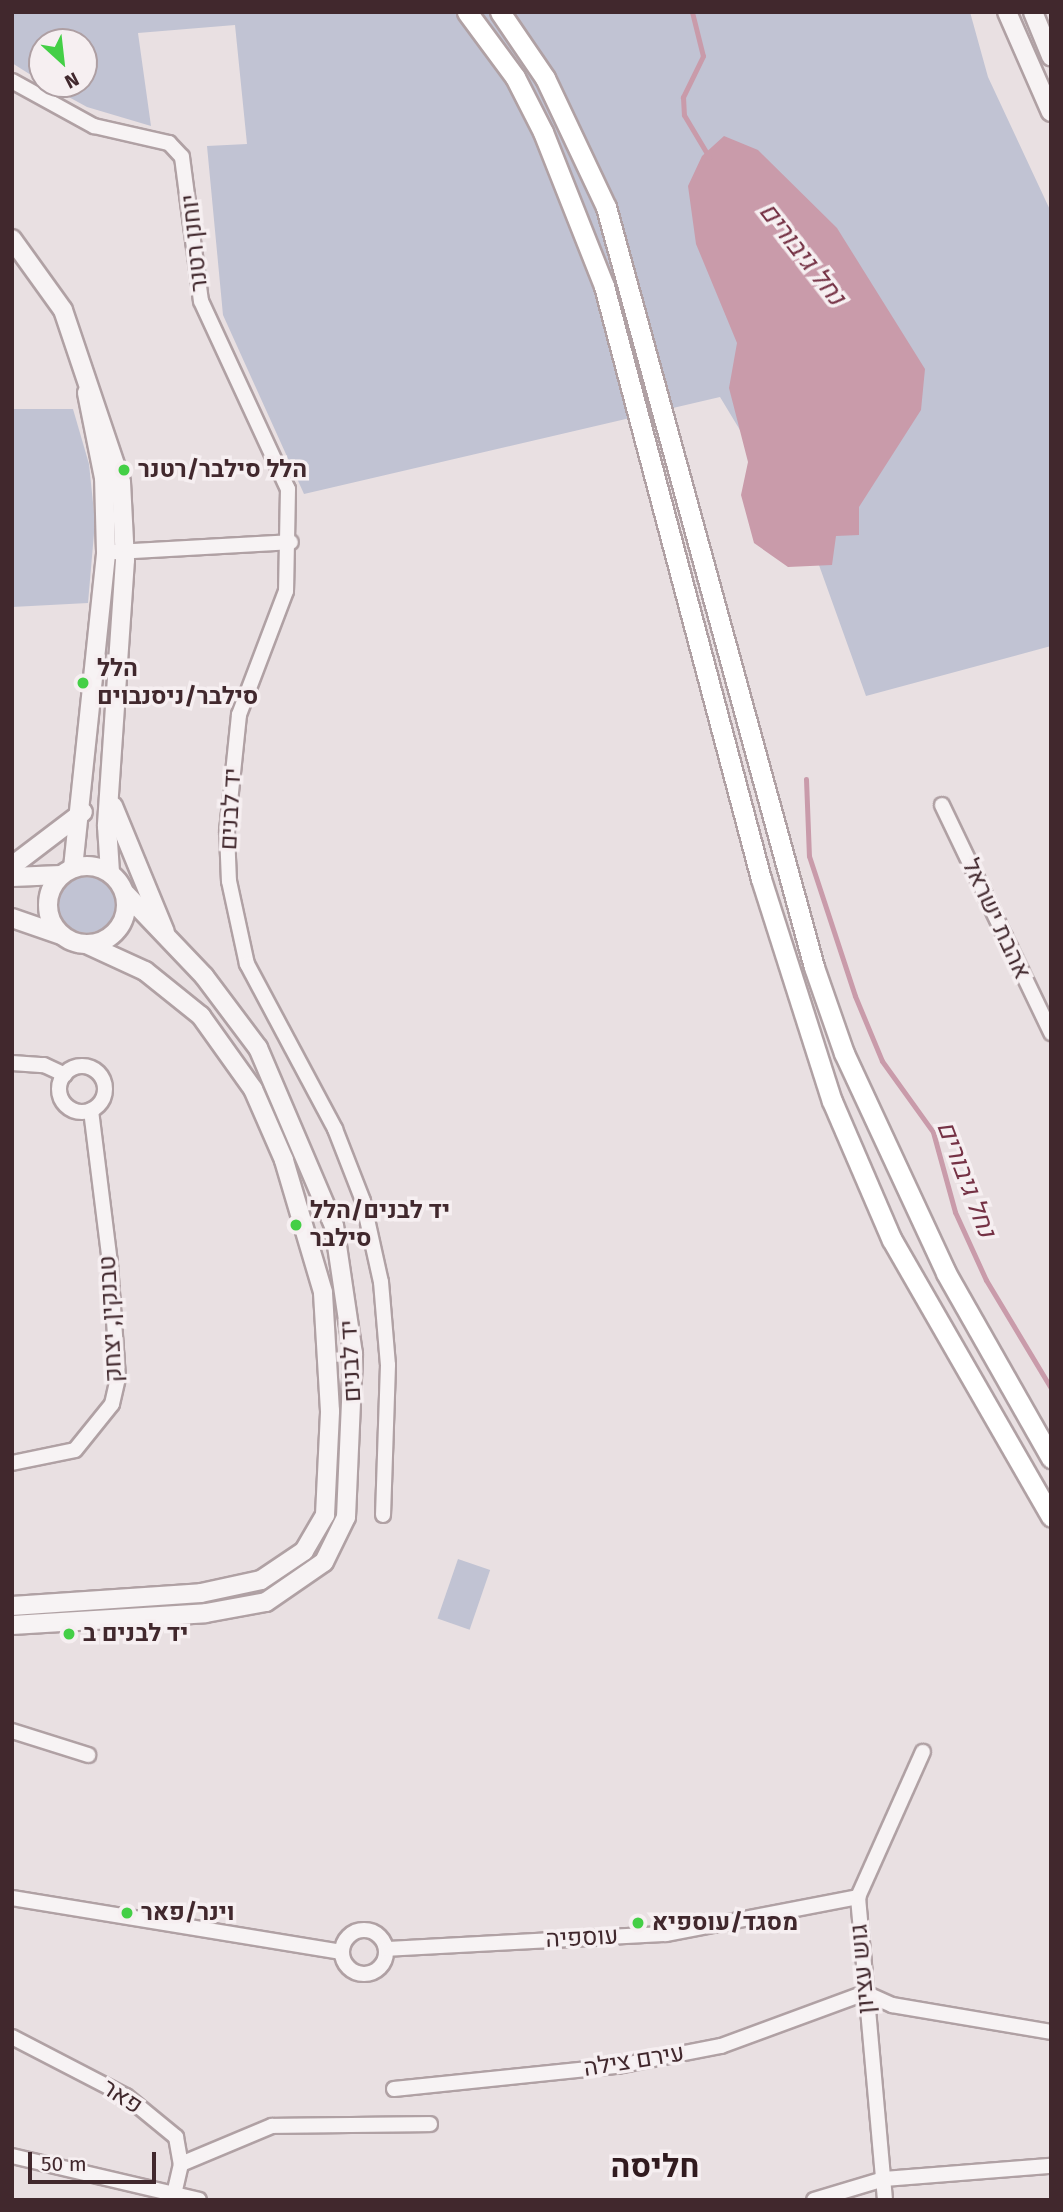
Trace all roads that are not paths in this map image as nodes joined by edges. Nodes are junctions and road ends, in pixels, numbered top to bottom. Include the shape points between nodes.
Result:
1 (467, 12) edge
2 (500, 12) edge
3 (1007, 12) edge
4 (1033, 12) edge
5 (1051, 56) edge
6 (12, 81) edge
7 (1051, 112) edge
8 (12, 239) edge
9 (79, 348) junction
10 (291, 542) junction
11 (125, 551) junction
12 (106, 552) junction
13 (109, 792) junction
14 (942, 805) dead end
15 (83, 812) junction
16 (12, 866) edge
17 (67, 871) junction
18 (110, 872) junction
19 (12, 877) edge
20 (126, 894) junction
21 (12, 918) edge
22 (64, 937) junction
23 (86, 944) junction
24 (179, 952) junction
25 (1051, 1034) edge
26 (12, 1063) edge
27 (65, 1075) junction
28 (91, 1110) junction
29 (1051, 1458) edge
30 (12, 1463) edge
31 (383, 1515) dead end
32 (1051, 1517) edge
33 (12, 1606) edge
34 (12, 1625) edge
35 (12, 1731) edge
36 (923, 1752) dead end
37 (88, 1755) dead end
38 (858, 1897) junction
39 (12, 1898) edge
40 (386, 1949) junction
41 (342, 1952) junction
42 (865, 1993) junction
43 (1051, 2032) edge
44 (12, 2037) edge
45 (394, 2090) dead end
46 (430, 2124) dead end
47 (12, 2156) edge
48 (181, 2164) junction
49 (1051, 2166) edge
50 (884, 2179) junction
51 (174, 2195) junction
52 (199, 2200) edge
53 (814, 2200) edge
54 (885, 2200) edge

1 - 32 main road via 515,77 543,131 604,286 761,879 832,1101 910,1274
2 - 29 main road via 545,78 610,219 814,967 844,1053 946,1273
3 - 7 street
4 - 5 street
6 - 10 street, יוחנן רטנר via 94,126 169,143 182,157 201,301 281,462
8 - 9 street via 44,277
9 - 11 street via 121,482
9 - 12 street via 103,478
10 - 11 street
10 - 31 street, יד לבנים via 286,592 239,715 227,832 233,921 247,964 335,1129 363,1201 381,1282 388,1365
11 - 12 street
11 - 13 street
12 - 15 street
13 - 18 street
13 - 24 street via 145,893
14 - 25 street, אהבת ישראל
15 - 16 street
15 - 17 street
17 - 18 street
17 - 19 street
17 - 22 street via 48,906
18 - 20 street
20 - 23 street via 118,929
20 - 24 street, יד לבנים
21 - 22 street
22 - 23 street
23 - 33 street, יד לבנים via 145,971 201,1016 253,1089 284,1160 323,1292 330,1411 325,1515 304,1551 261,1580 201,1593
24 - 34 street, יד לבנים via 239,1021 275,1076 334,1226 353,1354 346,1517 324,1562 266,1601 206,1613
26 - 27 street via 44,1065
27 - 28 street via 64,1103 76,1111
27 - 28 street via 77,1067 98,1073 105,1094
28 - 30 street, טבנקין, יצחק via 110,1263 118,1378 113,1404 75,1450
35 - 37 street
36 - 38 street, גוש עציון
38 - 40 street, עוספיה via 666,1934
38 - 42 street, גוש עציון
39 - 41 street
40 - 41 street via 377,1933 364,1929 346,1938
40 - 41 street via 382,1966 369,1973 347,1967
42 - 43 street via 892,2005
42 - 45 street, עירם צילה via 721,2046 618,2066
42 - 50 street, גוש עציון
44 - 48 street, פאר via 126,2096 176,2137
46 - 48 street via 272,2126
47 - 51 street
48 - 51 street
49 - 50 street
50 - 53 street
50 - 54 street, גוש עציון
51 - 52 street

